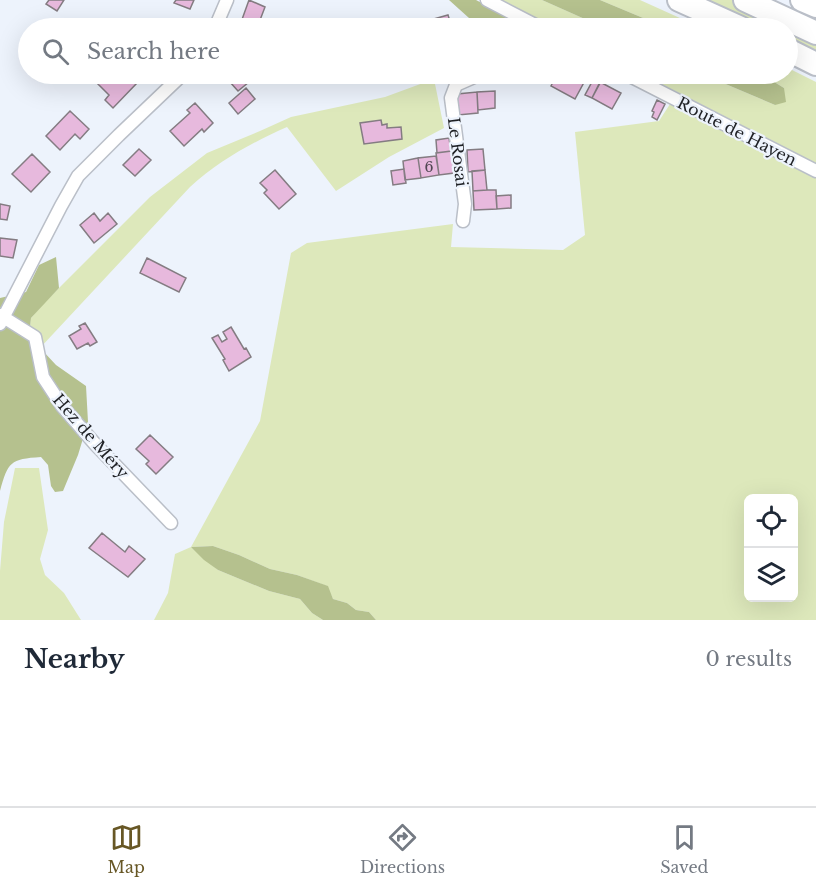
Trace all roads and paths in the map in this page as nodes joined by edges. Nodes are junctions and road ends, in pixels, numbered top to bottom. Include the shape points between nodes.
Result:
1 (227, 0) edge
2 (487, 0) edge
3 (679, 0) edge
4 (745, 0) edge
5 (802, 0) edge
6 (816, 6) edge
7 (219, 18) edge
8 (522, 18) edge
9 (719, 18) edge
10 (784, 18) edge
11 (798, 25) edge
12 (816, 33) edge
13 (798, 55) edge
14 (816, 64) edge
15 (173, 84) edge
16 (458, 84) edge
17 (646, 84) edge
18 (816, 171) edge
19 (463, 221) dead end
20 (1, 319) edge
21 (171, 523) dead end

1 - 7 street
2 - 8 street
3 - 9 highway
4 - 10 highway
5 - 6 highway
11 - 12 highway
13 - 14 highway
15 - 20 street via 78,176
16 - 19 street, Le Rosai via 451,98 465,204
17 - 18 street, Route de Hayen
20 - 21 street, Hez de Méry via 35,337 43,377 62,406

